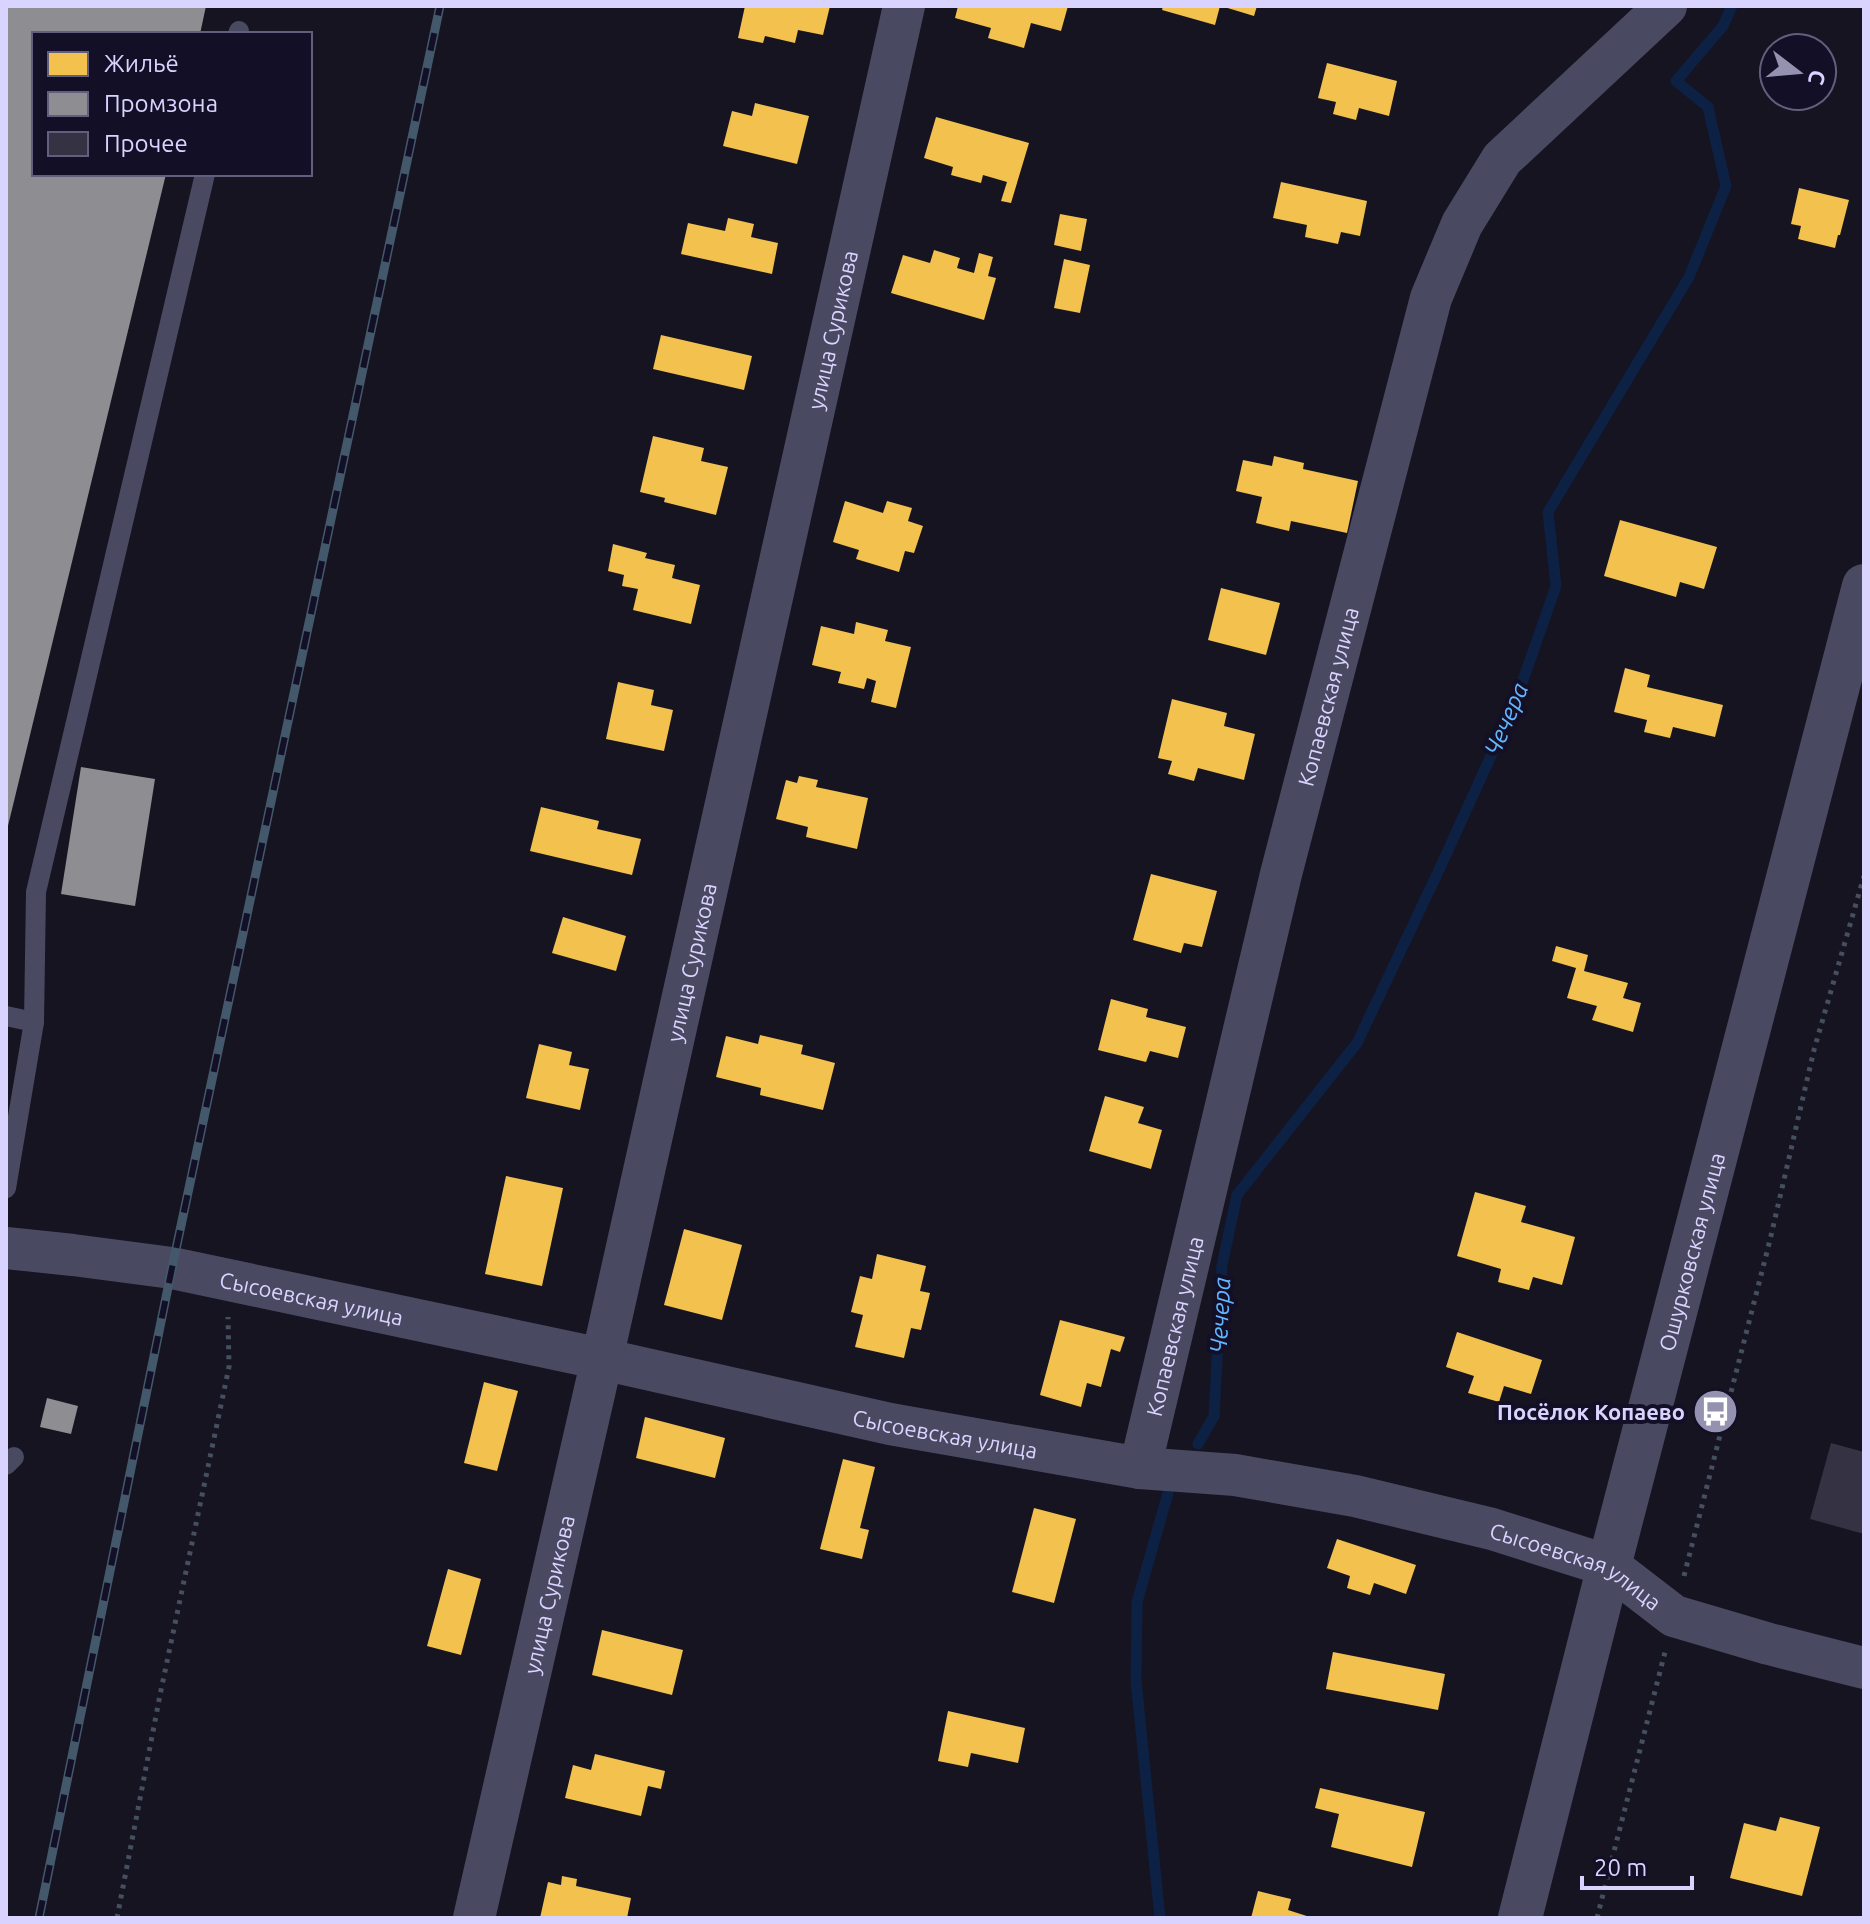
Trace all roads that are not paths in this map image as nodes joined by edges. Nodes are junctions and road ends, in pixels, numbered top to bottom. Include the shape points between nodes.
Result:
1 (904, 6) edge
2 (1666, 6) edge
3 (205, 176) edge
4 (1864, 586) edge
5 (6, 1016) edge
6 (34, 1022) junction
7 (6, 1188) edge
8 (6, 1248) edge
9 (602, 1359) junction
10 (1140, 1468) junction
11 (1609, 1566) junction
12 (1864, 1668) edge
13 (474, 1918) edge
14 (1520, 1918) edge

1 - 9 street, улица Сурикова
2 - 10 street, Копаевская улица via 1502,159 1462,224 1431,298 1281,874
3 - 6 lane via 36,892
4 - 11 street, Ошурковская улица
5 - 6 lane
6 - 7 lane
8 - 9 street, Сысоевская улица via 172,1268
9 - 10 street, Сысоевская улица via 890,1424
9 - 13 street, улица Сурикова
10 - 11 street, Сысоевская улица via 1235,1475 1355,1496 1492,1529
11 - 12 street, Сысоевская улица via 1674,1616
11 - 14 street, Ошурковская улица

